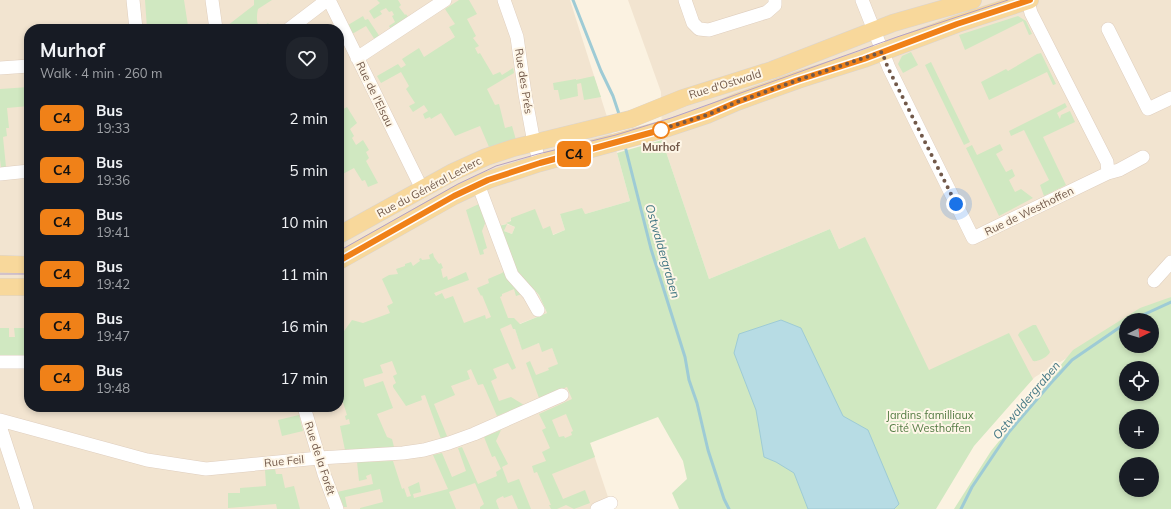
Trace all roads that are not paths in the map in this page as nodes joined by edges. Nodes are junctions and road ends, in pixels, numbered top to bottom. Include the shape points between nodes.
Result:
1 (133, 0) edge
2 (212, 0) edge
3 (328, 0) edge
4 (445, 0) edge
5 (504, 0) edge
6 (685, 0) edge
7 (775, 0) edge
8 (862, 0) edge
9 (973, 0) edge
10 (1029, 0) edge
11 (135, 24) edge
12 (215, 24) edge
13 (296, 24) edge
14 (340, 24) edge
15 (1108, 29) dead end
16 (344, 32) edge
17 (878, 42) junction
18 (357, 58) junction
19 (24, 66) edge
20 (0, 68) edge
21 (682, 98) junction
22 (1171, 98) edge
23 (691, 120) junction
24 (534, 142) junction
25 (1143, 157) dead end
26 (540, 163) junction
27 (24, 172) edge
28 (1108, 173) junction
29 (0, 174) edge
30 (478, 184) junction
31 (422, 189) junction
32 (344, 232) edge
33 (344, 258) edge
34 (1171, 262) edge
35 (0, 264) edge
36 (24, 265) edge
37 (1154, 281) dead end
38 (0, 287) edge
39 (24, 287) edge
40 (538, 310) dead end
41 (0, 362) edge
42 (24, 362) edge
43 (562, 395) dead end
44 (305, 412) edge
45 (0, 420) edge
46 (0, 426) edge
47 (318, 458) junction
48 (611, 503) dead end
49 (27, 509) edge
50 (337, 509) edge
51 (597, 509) edge

1 - 11 street
2 - 12 street
3 - 13 street
3 - 14 street, Rue de l'Elsau
4 - 18 street
5 - 24 street, Rue des Prés via 517,37
6 - 7 street via 693,23 699,30 709,30 767,12
8 - 17 street
9 - 17 main road, Rue d'Ostwald via 893,23
10 - 17 main road, Rue d'Ostwald via 957,24
10 - 28 street via 1029,9 1107,162
15 - 22 street via 1148,109
16 - 18 street, Rue de l'Elsau
17 - 21 main road, Rue d'Ostwald via 772,70
17 - 23 main road, Rue d'Ostwald via 791,82
17 - 28 street, Rue de Westhoffen via 888,68 973,238
18 - 31 street, Rue de l'Elsau
19 - 20 street
21 - 23 main road, Rue d'Ostwald
21 - 24 main road, Rue du Général Leclerc via 632,119
23 - 26 main road, Rue du Général Leclerc
24 - 26 street, Rue des Prés
24 - 31 main road, Rue du Général Leclerc via 486,156
25 - 28 street
26 - 30 main road, Rue du Général Leclerc
27 - 29 street
30 - 33 main road, Rue du Général Leclerc
30 - 40 street via 512,275 529,294
31 - 32 main road, Rue du Général Leclerc
34 - 37 street
35 - 36 main road
38 - 39 main road
41 - 42 street
43 - 47 street, Rue Feil via 474,434 436,447 404,453
44 - 47 street, Rue de la Forêt
45 - 47 street, Rue Feil via 147,460 206,469
46 - 49 street
47 - 50 street, Rue de la Forêt
48 - 51 street

